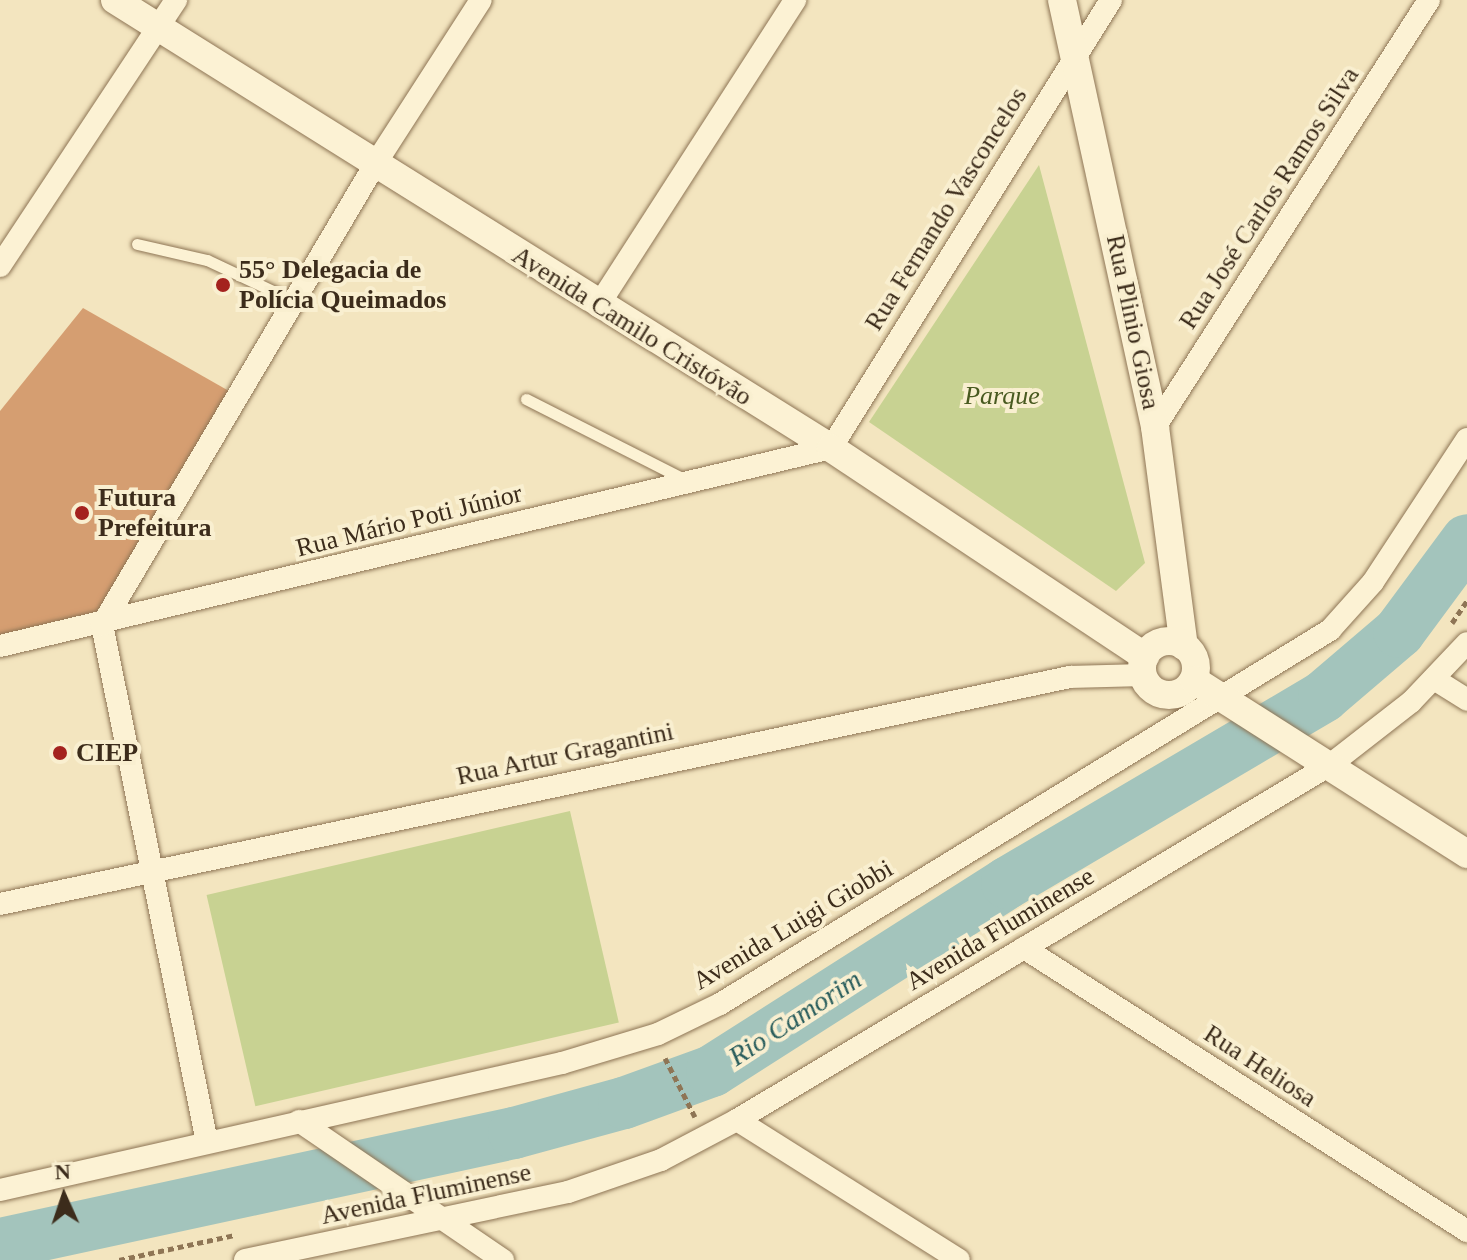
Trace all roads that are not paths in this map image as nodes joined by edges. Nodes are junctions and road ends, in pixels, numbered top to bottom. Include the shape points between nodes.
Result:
1 (115, 0) edge
2 (176, 0) edge
3 (481, 0) edge
4 (795, 0) edge
5 (1062, 0) edge
6 (1111, 0) edge
7 (1429, 0) edge
8 (158, 28) junction
9 (1075, 56) junction
10 (374, 166) junction
11 (137, 244) dead end
12 (0, 266) edge
13 (294, 301) junction
14 (598, 306) junction
15 (526, 399) dead end
16 (1155, 427) junction
17 (1467, 439) edge
18 (831, 448) junction
19 (691, 482) junction
20 (102, 625) junction
21 (1467, 643) edge
22 (0, 646) edge
23 (1184, 646) junction
24 (1144, 666) junction
25 (1434, 679) junction
26 (1194, 680) junction
27 (1221, 695) junction
28 (1467, 700) edge
29 (1319, 758) junction
30 (1467, 854) edge
31 (153, 869) junction
32 (0, 904) edge
33 (1024, 948) junction
34 (737, 1120) junction
35 (299, 1121) junction
36 (207, 1142) junction
37 (0, 1190) edge
38 (443, 1221) junction
39 (1467, 1231) edge
40 (245, 1260) edge
41 (503, 1260) edge
42 (959, 1260) edge

1 - 8 street, Avenida Camilo Cristóvão
2 - 8 street
3 - 10 street
4 - 14 street
5 - 9 street, Rua Plinio Giosa
6 - 9 street, Rua Fernando Vasconcelos
7 - 16 street, Rua José Carlos Ramos Silva
8 - 10 street, Avenida Camilo Cristóvão
8 - 12 street
9 - 16 street, Rua Plinio Giosa
9 - 18 street, Rua Fernando Vasconcelos
10 - 13 street
10 - 14 street, Avenida Camilo Cristóvão
11 - 13 lane via 207,260
13 - 20 street
14 - 18 street, Avenida Camilo Cristóvão
15 - 19 lane
16 - 23 street, Rua Plinio Giosa
17 - 27 street, Avenida Luigi Giobbi via 1347,614 1280,665
18 - 19 street, Rua Mário Poti Júnior
18 - 24 street, Avenida Camilo Cristóvão
19 - 20 street, Rua Mário Poti Júnior
20 - 22 street, Rua Mário Poti Júnior
20 - 31 street
21 - 25 street, Avenida Fluminense
23 - 24 street via 1162,642
23 - 26 street via 1196,665
24 - 26 street via 1150,688 1170,696
24 - 31 street, Rua Artur Gragantini via 1070,677
25 - 28 street
25 - 29 street, Avenida Fluminense
26 - 27 street
27 - 29 street
27 - 35 street, Avenida Luigi Giobbi via 720,1004 668,1029 562,1063
29 - 30 street
29 - 33 street, Avenida Fluminense
31 - 32 street, Rua Artur Gragantini
31 - 36 street
33 - 34 street, Avenida Fluminense
33 - 39 street, Rua Heliosa
34 - 38 street, Avenida Fluminense via 625,1174
34 - 42 street
35 - 36 street, Avenida Luigi Giobbi
35 - 38 street
36 - 37 street, Avenida Luigi Giobbi
38 - 40 street, Avenida Fluminense
38 - 41 street

